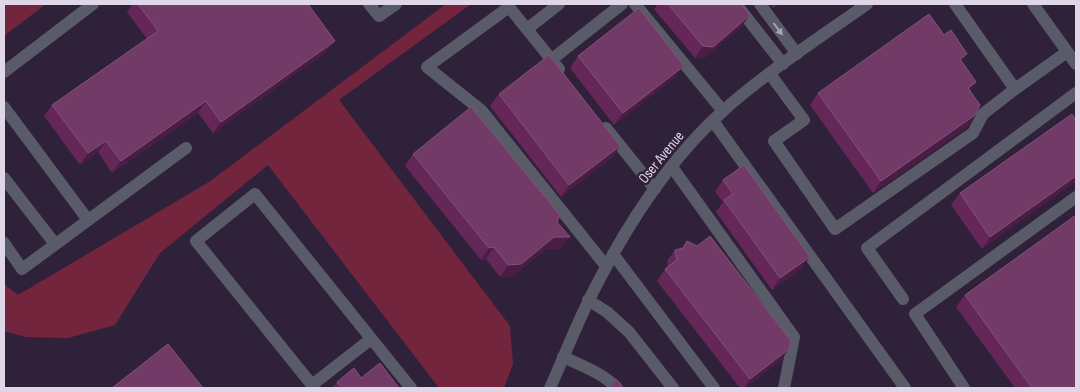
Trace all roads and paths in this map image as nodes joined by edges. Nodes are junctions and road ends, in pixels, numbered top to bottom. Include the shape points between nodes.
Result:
1 (93, 4) edge
2 (369, 4) edge
3 (396, 4) edge
4 (559, 4) edge
5 (622, 4) edge
6 (635, 4) edge
7 (736, 4) edge
8 (760, 4) edge
9 (956, 4) edge
10 (1033, 4) edge
11 (858, 6) edge
12 (527, 30) junction
13 (1068, 52) junction
14 (797, 54) junction
15 (551, 60) junction
16 (783, 64) junction
17 (1076, 64) edge
18 (4, 72) edge
19 (770, 74) junction
20 (570, 83) edge
21 (1015, 89) junction
22 (1076, 93) edge
23 (4, 107) edge
24 (723, 111) junction
25 (600, 121) edge
26 (713, 121) junction
27 (186, 148) dead end
28 (672, 167) junction
29 (4, 178) edge
30 (655, 189) junction
31 (1076, 197) edge
32 (88, 220) junction
33 (4, 243) edge
34 (56, 244) junction
35 (613, 254) junction
36 (606, 266) junction
37 (903, 299) dead end
38 (588, 300) junction
39 (371, 339) junction
40 (563, 357) junction
41 (411, 388) edge
42 (550, 388) edge
43 (617, 388) edge
44 (673, 388) edge
45 (714, 388) edge
46 (784, 388) edge
47 (905, 388) edge
48 (964, 388) edge

1 - 18 street
2 - 3 street via 379,16
4 - 12 street
5 - 15 street
6 - 24 street
7 - 16 street
8 -> 14 street
9 - 21 street
10 - 13 street
11 - 14 street, Oser Avenue
12 - 15 street
12 - 36 street via 509,7 427,67 482,111
13 - 17 street
13 - 21 street
14 - 16 street, Oser Avenue
15 - 20 street
16 - 19 street, Oser Avenue
19 - 21 street via 804,120 774,141 835,229 973,133 983,114
19 - 24 street, Oser Avenue
22 - 37 street via 867,248
23 - 32 street
24 - 26 street, Oser Avenue
25 - 30 street
26 - 28 street, Oser Avenue
26 - 47 street
27 - 32 street
28 - 30 street, Oser Avenue
28 - 46 street via 794,338
29 - 34 street
30 - 35 street, Oser Avenue
31 - 48 street via 915,314
32 - 34 street
33 - 34 street via 22,269
35 - 36 street, Oser Avenue
35 - 45 street
36 - 38 street, Oser Avenue
38 - 40 street, Oser Avenue
38 - 44 street via 629,332
39 - 39 street via 255,194 196,241 312,386
39 - 41 street
40 - 42 street, Oser Avenue
40 - 43 street via 603,377

